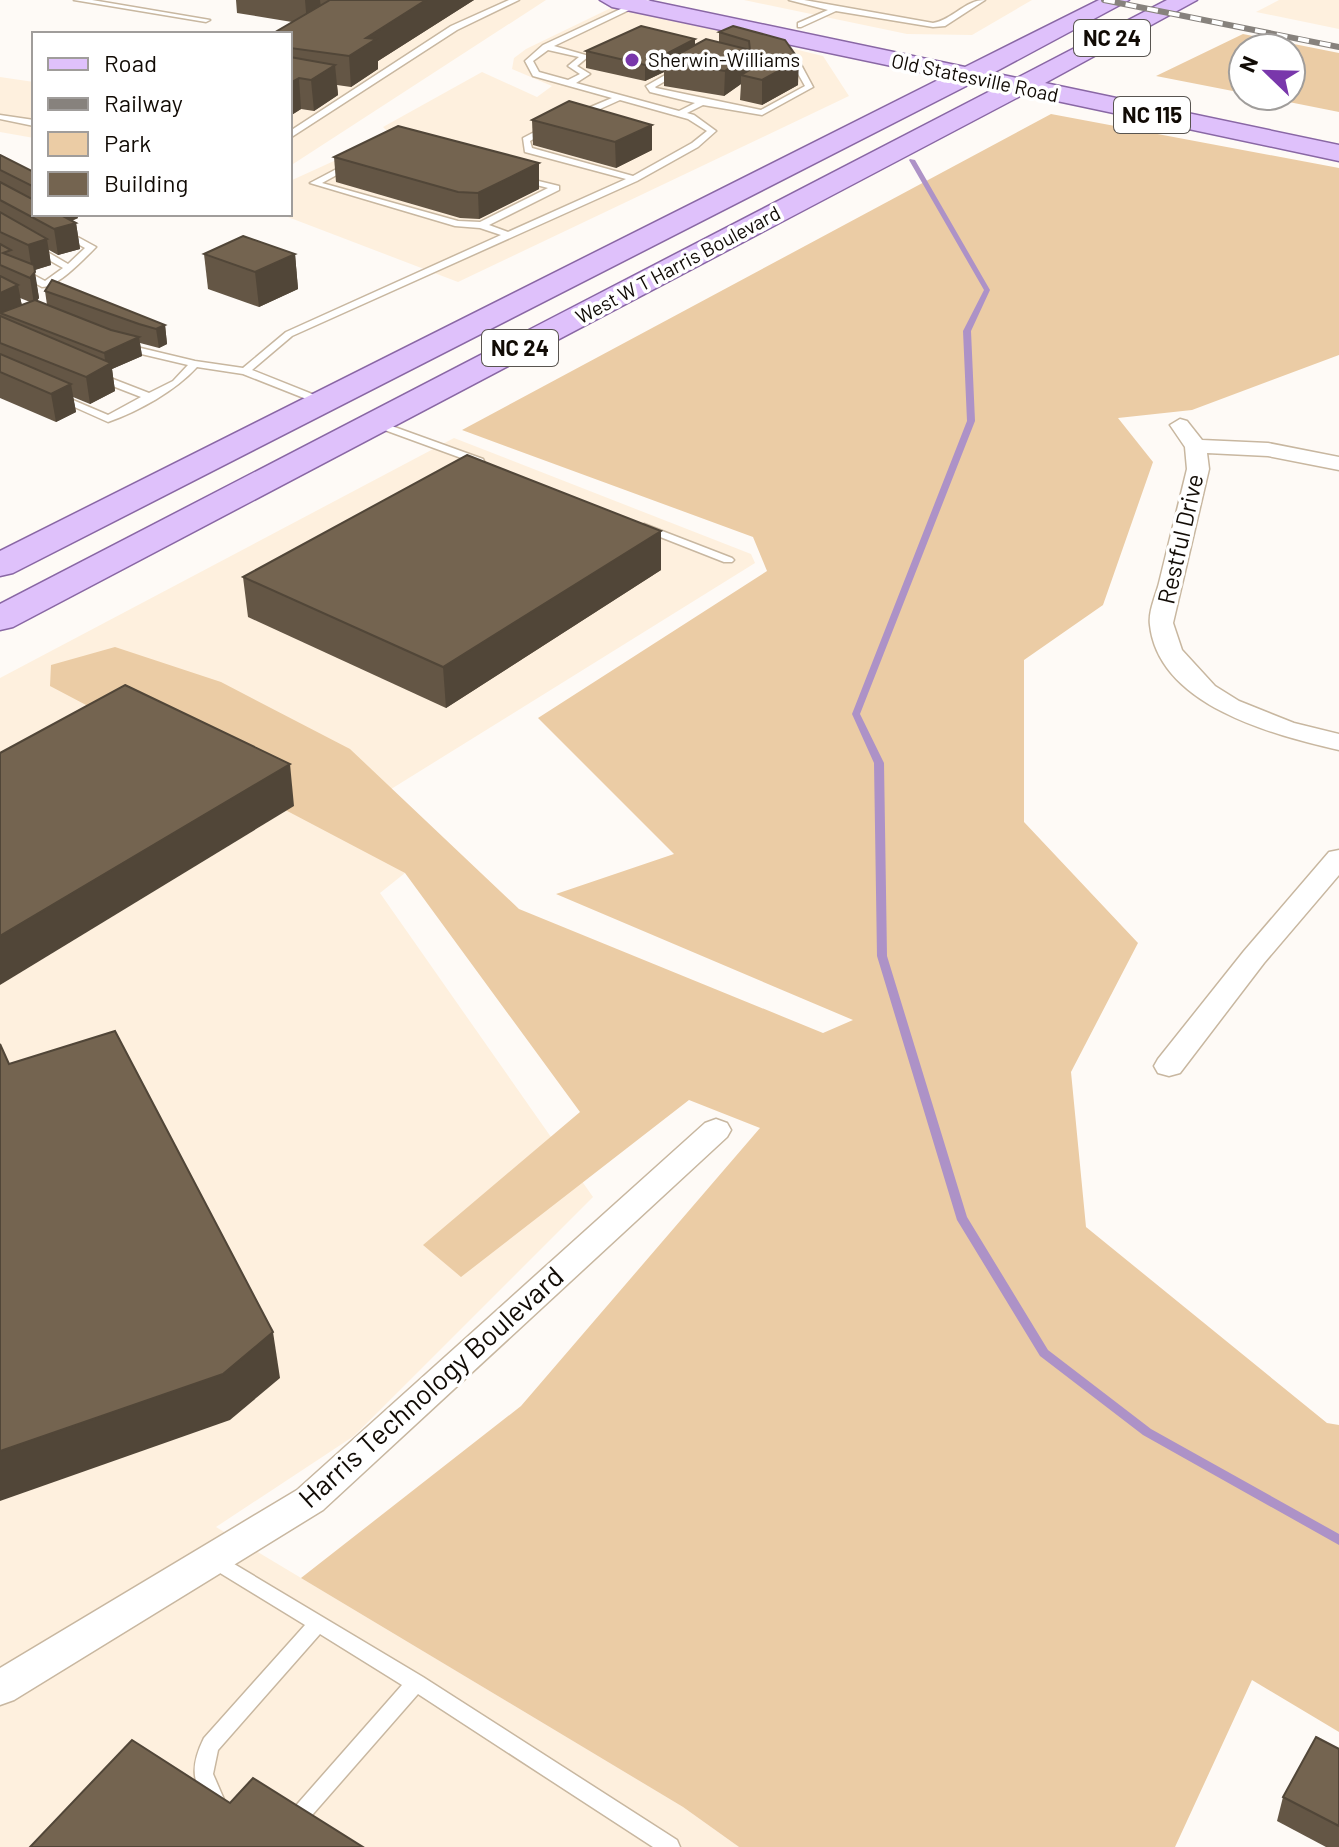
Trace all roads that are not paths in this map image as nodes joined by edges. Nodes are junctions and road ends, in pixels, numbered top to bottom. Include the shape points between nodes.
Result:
1 (78, 0) edge
2 (515, 0) edge
3 (612, 0) edge
4 (685, 0) edge
5 (793, 0) edge
6 (964, 0) edge
7 (981, 0) edge
8 (1117, 0) edge
9 (1185, 0) edge
10 (851, 1) edge
11 (645, 2) edge
12 (836, 4) edge
13 (206, 20) dead end
14 (912, 22) junction
15 (801, 25) junction
16 (770, 38) junction
17 (546, 47) junction
18 (694, 61) edge
19 (976, 70) junction
20 (801, 72) junction
21 (790, 73) edge
22 (1029, 82) junction
23 (567, 84) junction
24 (790, 89) edge
25 (342, 91) dead end
26 (802, 91) junction
27 (355, 93) junction
28 (621, 97) junction
29 (733, 97) dead end
30 (774, 98) edge
31 (785, 100) junction
32 (702, 102) junction
33 (722, 103) junction
34 (679, 114) junction
35 (0, 117) edge
36 (32, 123) edge
37 (292, 134) edge
38 (1339, 136) edge
39 (1339, 153) edge
40 (356, 163) edge
41 (513, 175) edge
42 (634, 179) junction
43 (52, 225) edge
44 (481, 225) junction
45 (508, 235) junction
46 (23, 241) edge
47 (0, 260) edge
48 (69, 268) junction
49 (45, 285) junction
50 (47, 299) edge
51 (107, 340) edge
52 (195, 364) junction
53 (79, 369) edge
54 (245, 371) junction
55 (51, 394) edge
56 (152, 398) junction
57 (323, 402) junction
58 (375, 423) junction
59 (1180, 425) dead end
60 (1196, 447) junction
61 (1339, 464) edge
62 (492, 466) edge
63 (631, 521) edge
64 (728, 560) dead end
65 (0, 565) edge
66 (0, 619) edge
67 (1339, 742) edge
68 (1339, 858) edge
69 (1169, 1066) dead end
70 (716, 1130) dead end
71 (213, 1560) junction
72 (318, 1623) junction
73 (416, 1683) junction
74 (0, 1688) edge
75 (235, 1819) edge
76 (292, 1825) edge
77 (670, 1847) edge

1 - 13 lane
2 - 27 lane via 454,28
3 - 11 main road, Old Statesville Road / NC 115
4 - 16 main road, Old Statesville Road / NC 115
5 - 12 lane
6 - 14 lane via 933,20
7 - 14 lane via 942,24
8 - 19 main road, West W T Harris Boulevard / NC 24
9 - 22 main road, West W T Harris Boulevard / NC 24
10 - 12 lane
11 - 16 main road, Old Statesville Road / NC 115
11 - 17 lane
12 - 14 lane
12 - 15 lane
15 - 16 main road, Old Statesville Road / NC 115
15 - 19 main road, Old Statesville Road / NC 115
16 - 19 main road, Old Statesville Road / NC 115
16 - 20 lane
17 - 23 lane via 529,61 536,74
17 - 23 lane via 585,56 572,66 586,74
18 - 32 lane via 650,86
19 - 22 main road, Old Statesville Road / NC 115
19 - 57 main road, West W T Harris Boulevard / NC 24
20 - 21 lane
20 - 26 lane via 809,87
22 - 38 main road, Old Statesville Road / NC 115
22 - 39 main road, Old Statesville Road / NC 115
22 - 58 main road, West W T Harris Boulevard / NC 24
23 - 28 lane
24 - 26 lane
25 - 27 lane
26 - 31 lane
27 - 37 lane
28 - 34 lane
28 - 42 lane via 534,135 525,145
29 - 33 lane
30 - 31 lane
31 - 33 lane via 762,113
32 - 33 lane
32 - 34 lane
34 - 42 lane via 712,131
35 - 36 lane
40 - 44 lane via 314,183 458,224
41 - 44 lane via 556,188
42 - 45 lane
43 - 48 lane via 91,247
44 - 45 lane
45 - 54 lane via 289,334
46 - 48 lane
47 - 49 lane
48 - 49 lane
49 - 50 lane
51 - 52 lane
52 - 54 lane
52 - 56 lane
53 - 56 lane
54 - 57 lane
55 - 56 lane via 108,419
57 - 65 main road, West W T Harris Boulevard / NC 24
58 - 62 lane
58 - 66 main road, West W T Harris Boulevard / NC 24
59 - 60 street, Restful Drive
60 - 61 street via 1253,446
60 - 67 street, Restful Drive via 1198,469 1161,623 1165,645 1192,681 1212,695 1273,725
63 - 64 lane
68 - 69 street
70 - 71 street, Harris Technology Boulevard via 310,1500
71 - 72 lane
71 - 74 street, Harris Technology Boulevard
72 - 73 lane
72 - 75 lane via 211,1744 200,1764 216,1805
73 - 76 lane
73 - 77 lane

